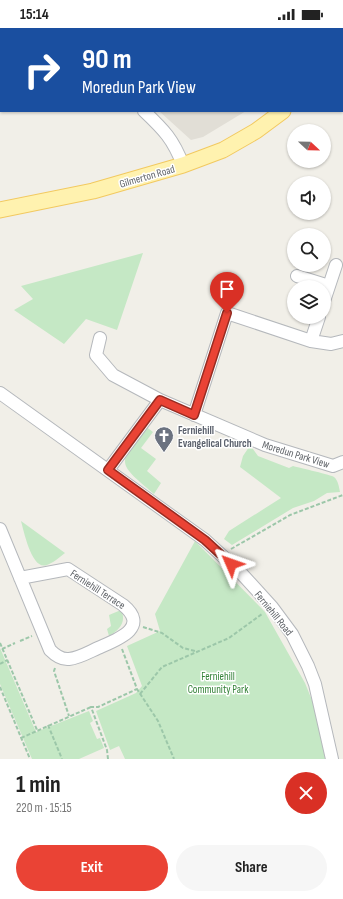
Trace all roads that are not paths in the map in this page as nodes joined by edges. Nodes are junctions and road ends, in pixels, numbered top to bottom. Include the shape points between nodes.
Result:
1 (145, 112) edge
2 (282, 112) edge
3 (183, 165) junction
4 (0, 210) edge
5 (336, 264) dead end
6 (297, 276) dead end
7 (310, 280) edge
8 (331, 280) edge
9 (317, 324) edge
10 (100, 338) dead end
11 (311, 341) junction
12 (343, 341) edge
13 (0, 394) edge
14 (160, 400) junction
15 (194, 415) junction
16 (342, 466) edge
17 (108, 470) junction
18 (0, 529) edge
19 (20, 578) junction
20 (332, 759) edge

1 - 3 street via 173,142
2 - 3 main road, Gilmerton Road via 223,150
3 - 4 main road, Gilmerton Road via 93,191
5 - 8 street
6 - 7 street
9 - 11 street
10 - 14 street, Moredun Park View via 96,355 113,375
11 - 12 street via 331,344
11 - 15 street via 227,313
13 - 17 street, Ferniehill Road
14 - 15 street, Moredun Park View
14 - 17 street
15 - 16 street, Moredun Park View via 265,445 333,466
17 - 20 street, Ferniehill Road via 187,526 221,555 272,606 292,634 308,666 315,684
18 - 19 street
19 - 19 street, Ferniehill Terrace via 68,569 123,605 134,617 133,623 123,637 115,641 68,660 59,657 50,650

